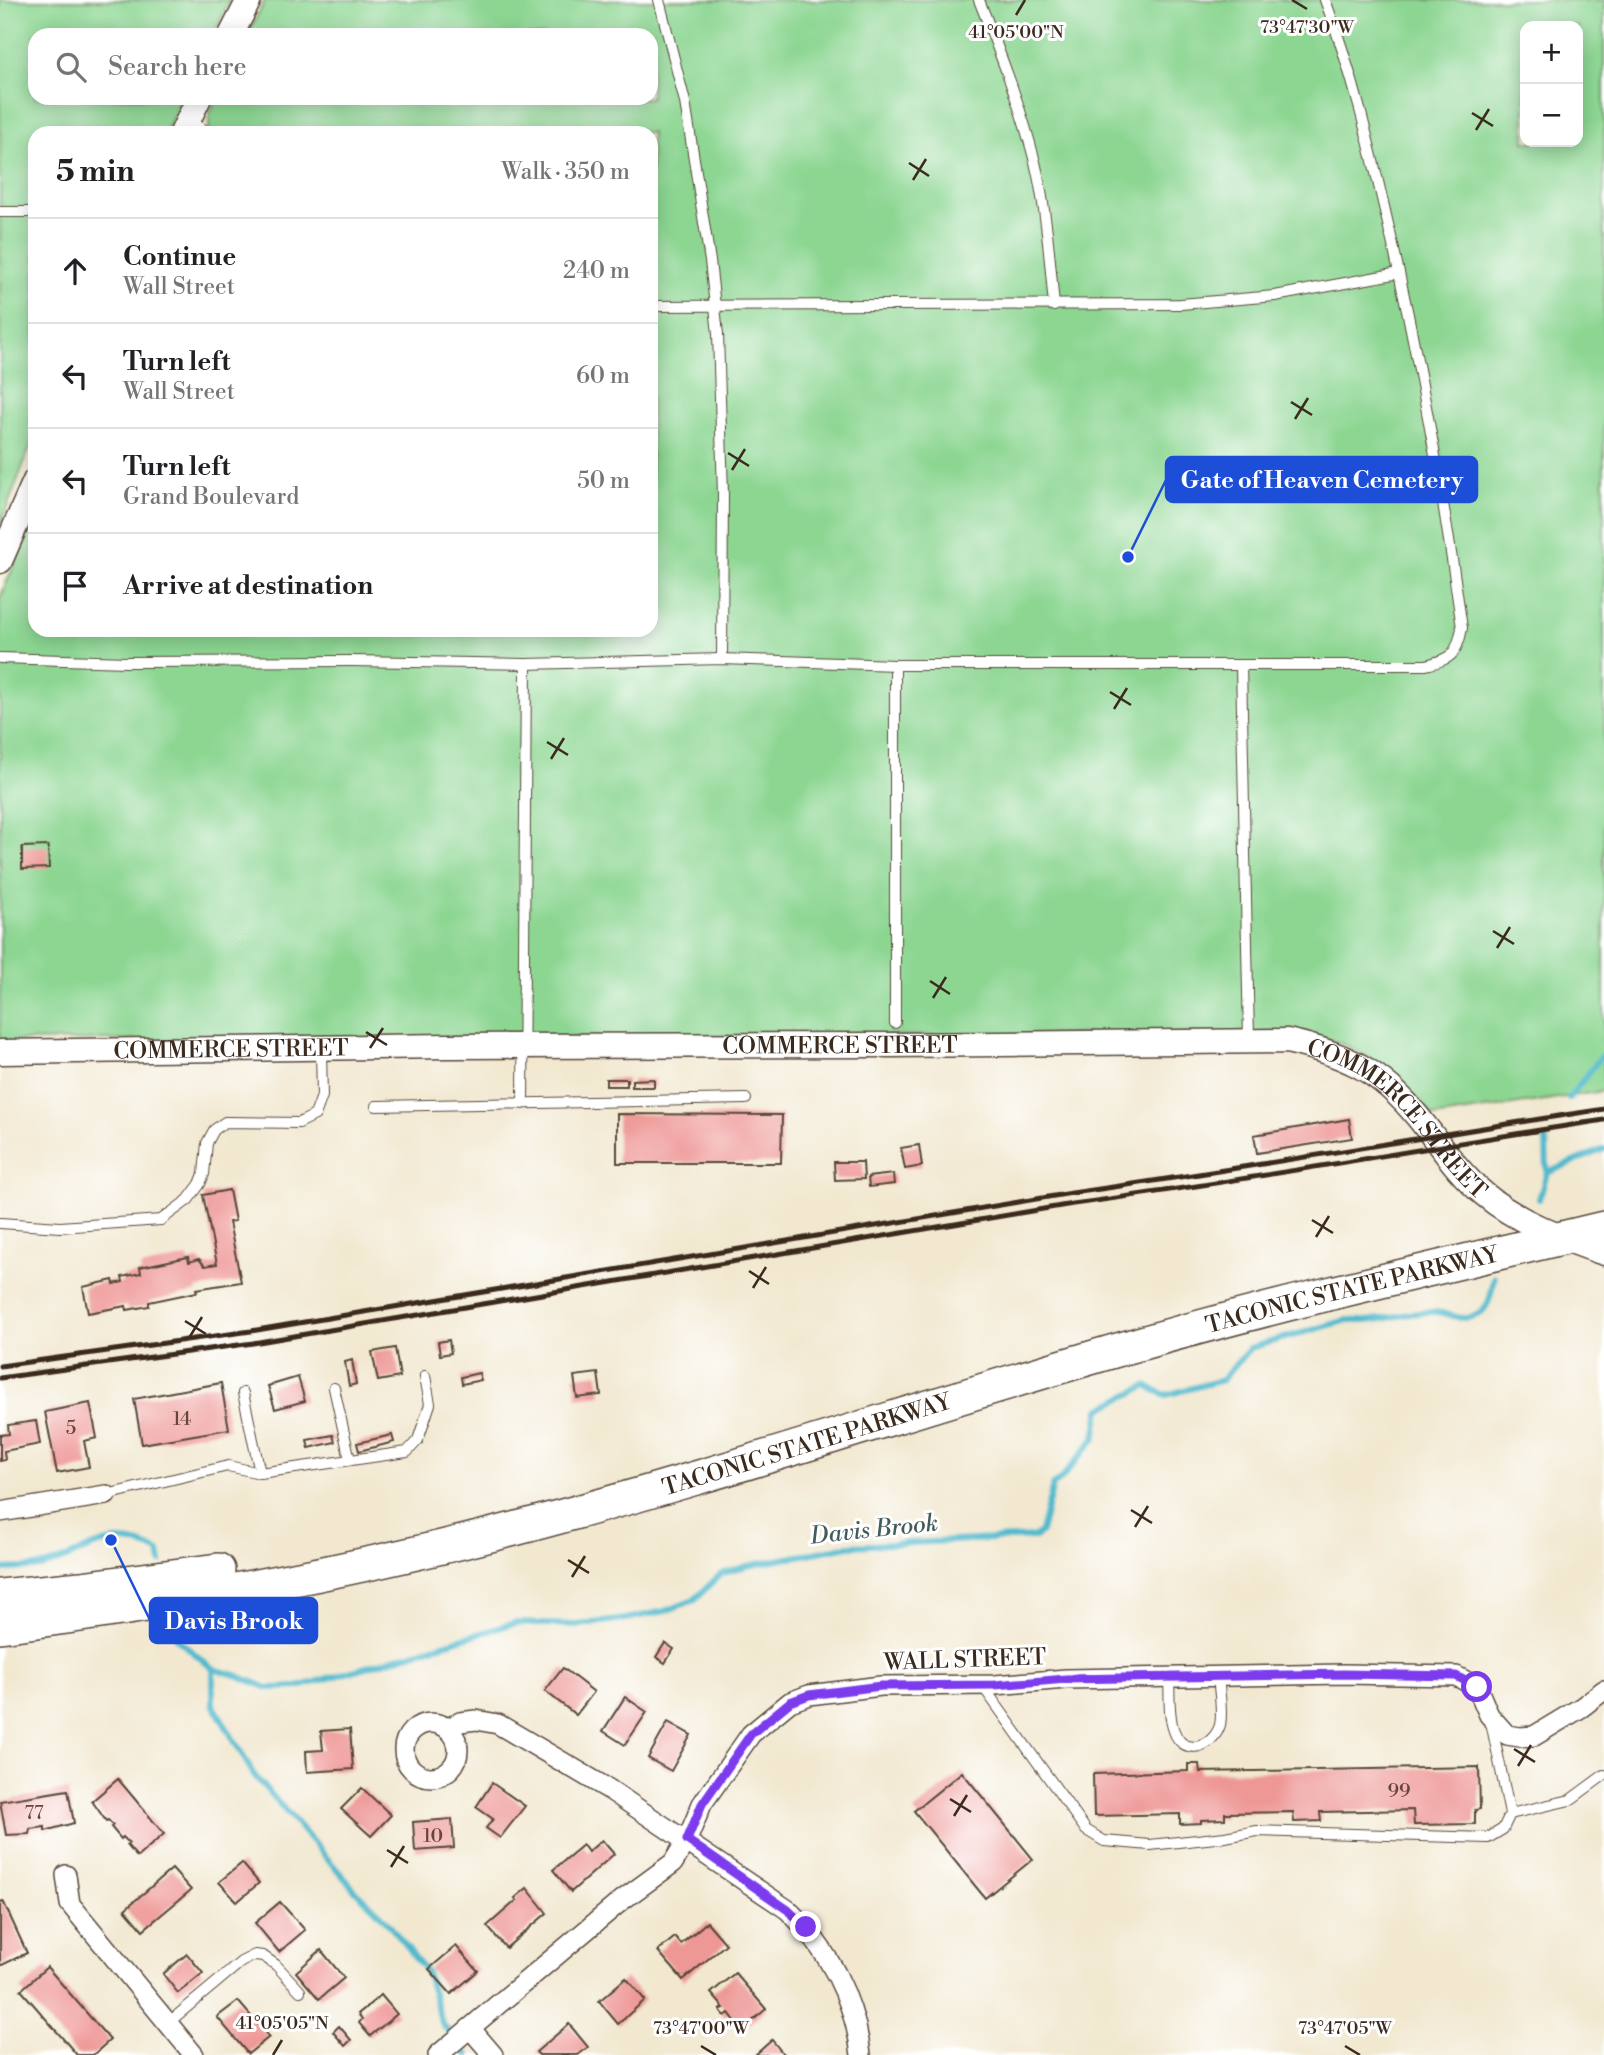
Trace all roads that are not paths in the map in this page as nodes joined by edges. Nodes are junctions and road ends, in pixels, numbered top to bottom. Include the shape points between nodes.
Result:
1 (249, 0) edge
2 (659, 0) edge
3 (979, 0) edge
4 (1325, 0) edge
5 (235, 28) edge
6 (195, 105) edge
7 (185, 126) edge
8 (0, 212) edge
9 (28, 212) edge
10 (1399, 273) junction
11 (658, 306) edge
12 (1054, 306) junction
13 (715, 307) junction
14 (28, 497) edge
15 (0, 561) edge
16 (0, 658) edge
17 (722, 659) junction
18 (526, 664) junction
19 (895, 665) junction
20 (1241, 665) junction
21 (895, 1023) dead end
22 (1250, 1040) junction
23 (522, 1047) junction
24 (321, 1048) junction
25 (0, 1052) edge
26 (746, 1099) dead end
27 (523, 1104) junction
28 (376, 1106) dead end
29 (1604, 1207) edge
30 (0, 1223) edge
31 (1533, 1223) junction
32 (1604, 1228) edge
33 (1565, 1238) junction
34 (1604, 1253) edge
35 (425, 1376) dead end
36 (334, 1388) dead end
37 (243, 1393) dead end
38 (350, 1460) junction
39 (260, 1473) junction
40 (106, 1494) joint
41 (0, 1512) edge
42 (0, 1596) edge
43 (0, 1626) edge
44 (1218, 1676) junction
45 (1169, 1677) junction
46 (982, 1685) junction
47 (1604, 1690) edge
48 (1489, 1715) junction
49 (448, 1728) dead end
50 (1604, 1775) edge
51 (1510, 1814) junction
52 (687, 1840) junction
53 (66, 1875) dead end
54 (300, 1991) dead end
55 (168, 2022) junction
56 (470, 2028) junction
57 (194, 2055) edge
58 (438, 2055) edge
59 (493, 2055) edge
60 (861, 2055) edge

1 - 5 street
2 - 13 lane via 685,102
3 - 12 lane via 1036,164
4 - 10 lane via 1355,90
6 - 7 street
8 - 9 lane
10 - 12 lane via 1275,296 1181,304
10 - 20 lane via 1450,547 1462,628 1459,645 1447,660 1426,665
11 - 13 lane
12 - 13 lane
13 - 17 lane via 723,495
14 - 15 street
16 - 18 lane
17 - 18 lane
17 - 19 lane
18 - 23 lane
19 - 20 lane
19 - 21 lane
20 - 22 lane
22 - 23 street, COMMERCE STREET
22 - 31 street, COMMERCE STREET via 1287,1041 1323,1049 1361,1066 1407,1104 1477,1189
23 - 24 street, COMMERCE STREET
23 - 27 lane
24 - 25 street, COMMERCE STREET
24 - 30 lane via 322,1096 315,1115 299,1123 225,1122 207,1143 200,1184 188,1200 161,1220 60,1227
26 - 27 lane
27 - 28 lane
29 - 31 highway, TACONIC STATE PARKWAY
31 - 33 street, COMMERCE STREET
31 - 42 highway, TACONIC STATE PARKWAY via 1182,1311 567,1494 465,1520 222,1570
32 - 33 highway, TACONIC STATE PARKWAY
33 - 34 street, COMMERCE STREET
33 - 43 highway, TACONIC STATE PARKWAY via 1195,1328 456,1544 212,1594
35 - 38 lane via 430,1404 418,1440 407,1452
36 - 38 lane
37 - 39 lane
38 - 39 lane
39 - 40 lane via 228,1466
40 - 41 street
44 - 45 street, WALL STREET
44 - 45 lane via 1220,1725 1205,1746 1193,1748 1181,1743 1174,1732
44 - 48 street, WALL STREET via 1456,1676 1477,1687
45 - 46 street, WALL STREET
46 - 51 lane via 1086,1830 1104,1841 1150,1845 1257,1831 1489,1838 1503,1829
46 - 52 street, WALL STREET via 881,1686 809,1695 790,1702 751,1734 702,1804
47 - 48 street, WALL STREET via 1534,1736 1507,1735
48 - 51 lane
49 - 52 street via 476,1720 498,1724
50 - 51 lane via 1570,1800
52 - 56 street, WALL STREET via 673,1863
52 - 60 street via 806,1927 838,1978 859,2032
53 - 55 street via 70,1903
54 - 55 lane via 276,1965 255,1955
55 - 57 street
56 - 58 street, WALL STREET
56 - 59 street

